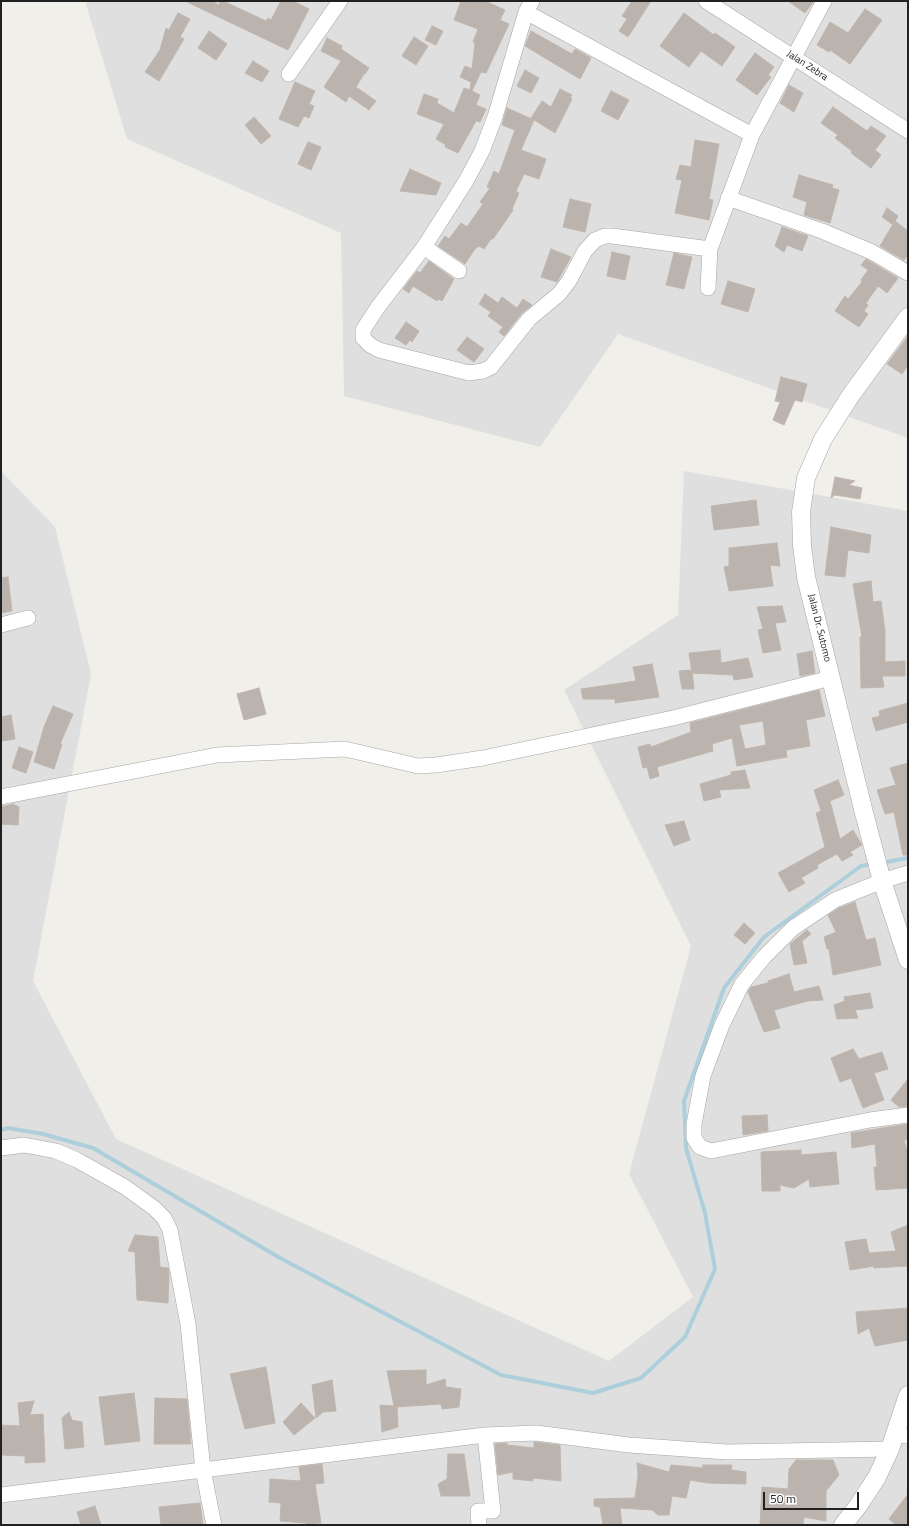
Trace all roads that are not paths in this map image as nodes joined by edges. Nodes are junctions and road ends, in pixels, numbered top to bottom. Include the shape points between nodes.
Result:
1 (340, 1) edge
2 (706, 1) edge
3 (824, 1) edge
4 (528, 5) edge
5 (793, 56) junction
6 (290, 74) dead end
7 (908, 131) edge
8 (752, 135) junction
9 (728, 198) junction
10 (424, 247) junction
11 (710, 250) junction
12 (459, 271) dead end
13 (908, 273) edge
14 (708, 288) dead end
15 (908, 317) edge
16 (28, 618) dead end
17 (1, 625) edge
18 (832, 678) junction
19 (1, 797) edge
20 (908, 873) edge
21 (882, 880) junction
22 (908, 960) edge
23 (908, 1116) edge
24 (1, 1148) edge
25 (908, 1395) edge
26 (485, 1435) junction
27 (898, 1440) edge
28 (203, 1470) junction
29 (1, 1495) edge
30 (214, 1525) edge
31 (479, 1525) edge
32 (843, 1525) edge

1 - 6 street
2 - 5 street, Jalan Zebra
3 - 5 street
4 - 8 street
4 - 10 street via 495,117 482,151
5 - 7 street, Jalan Zebra
5 - 8 street
8 - 9 street
9 - 11 street
9 - 13 street via 822,231 872,252
10 - 11 street via 378,307 364,330 363,338 379,350 469,373 492,367 528,319 559,294 569,281 584,251 595,240 612,236
10 - 12 street
11 - 14 street
15 - 18 street, Jalan Dr. Sutomo via 851,395 823,439 806,478 801,512 806,577
16 - 17 street
18 - 19 street via 673,718 483,758 436,765 418,766 345,749 217,755
18 - 21 street, Jalan Dr. Sutomo
20 - 21 street
21 - 22 street, Jalan Dr. Sutomo
21 - 23 street via 835,900 793,928 742,984 722,1025 703,1076 694,1124 694,1138 700,1147 711,1152 862,1121
24 - 28 street via 24,1145 56,1150 125,1187 164,1218 170,1230 188,1324
25 - 27 street
26 - 27 street via 536,1433 629,1445 727,1452
26 - 28 street
26 - 31 street via 493,1511 478,1511
27 - 32 street via 867,1493
28 - 29 street
28 - 30 street

